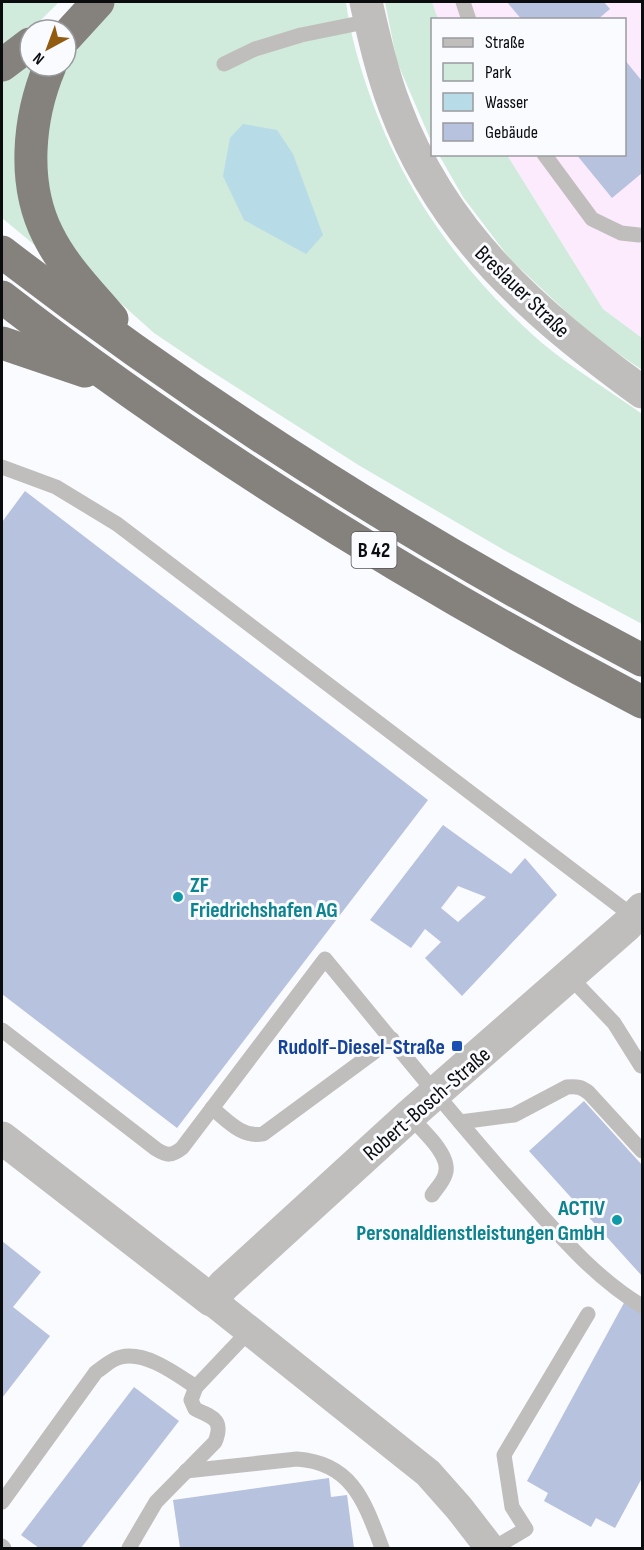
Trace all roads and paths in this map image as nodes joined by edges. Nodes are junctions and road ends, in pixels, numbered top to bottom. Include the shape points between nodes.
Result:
1 (73, 2) edge
2 (98, 2) edge
3 (463, 2) edge
4 (368, 11) edge
5 (57, 18) edge
6 (468, 18) edge
7 (78, 24) edge
8 (18, 53) edge
9 (224, 64) dead end
10 (2, 65) edge
11 (45, 78) edge
12 (545, 156) edge
13 (641, 234) edge
14 (2, 252) edge
15 (2, 297) edge
16 (2, 343) edge
17 (140, 353) junction
18 (116, 382) junction
19 (642, 392) edge
20 (2, 467) edge
21 (642, 660) edge
22 (642, 702) edge
23 (638, 913) edge
24 (569, 976) junction
25 (2, 1030) edge
26 (392, 1039) junction
27 (641, 1066) edge
28 (436, 1092) junction
29 (212, 1108) junction
30 (409, 1116) junction
31 (460, 1122) junction
32 (2, 1138) edge
33 (642, 1151) edge
34 (432, 1195) dead end
35 (211, 1300) junction
36 (642, 1306) edge
37 (588, 1314) dead end
38 (250, 1330) junction
39 (196, 1387) junction
40 (186, 1471) junction
41 (2, 1502) edge
42 (129, 1548) edge
43 (382, 1548) edge
44 (492, 1548) edge

1 - 5 highway
2 - 7 highway
3 - 6 lane
4 - 9 lane via 255,49
4 - 19 street, Breslauer Straße via 395,107 448,208 492,266 547,318
8 - 10 highway
11 - 17 highway via 35,111 32,143 40,213 59,253
12 - 13 lane via 592,219 621,233
14 - 17 highway, B 42
15 - 18 highway, B 42
16 - 18 highway
17 - 21 highway, B 42 via 316,472 435,546
18 - 22 highway, B 42 via 300,505 552,654
20 - 23 lane via 56,487 117,524
23 - 24 street, Robert-Bosch-Straße
24 - 27 lane via 614,1023
24 - 28 street, Robert-Bosch-Straße
25 - 29 lane via 165,1155 182,1148
26 - 28 lane
26 - 29 lane via 263,1134 253,1136 240,1130
26 - 29 lane via 325,959
28 - 30 street, Robert-Bosch-Straße
28 - 31 lane
30 - 34 lane via 442,1153 446,1163 445,1176
30 - 35 street, Robert-Bosch-Straße
31 - 33 lane via 514,1115 576,1086 589,1093
31 - 36 lane via 578,1256
32 - 35 street
35 - 38 street
37 - 44 lane via 504,1455 512,1507 526,1529
38 - 39 lane
38 - 44 street via 428,1473
39 - 40 lane via 192,1404 217,1422 219,1430 215,1442
39 - 41 lane via 138,1357 122,1357 108,1363 96,1372
40 - 42 lane via 156,1502
40 - 43 lane via 312,1460 347,1480 359,1494

